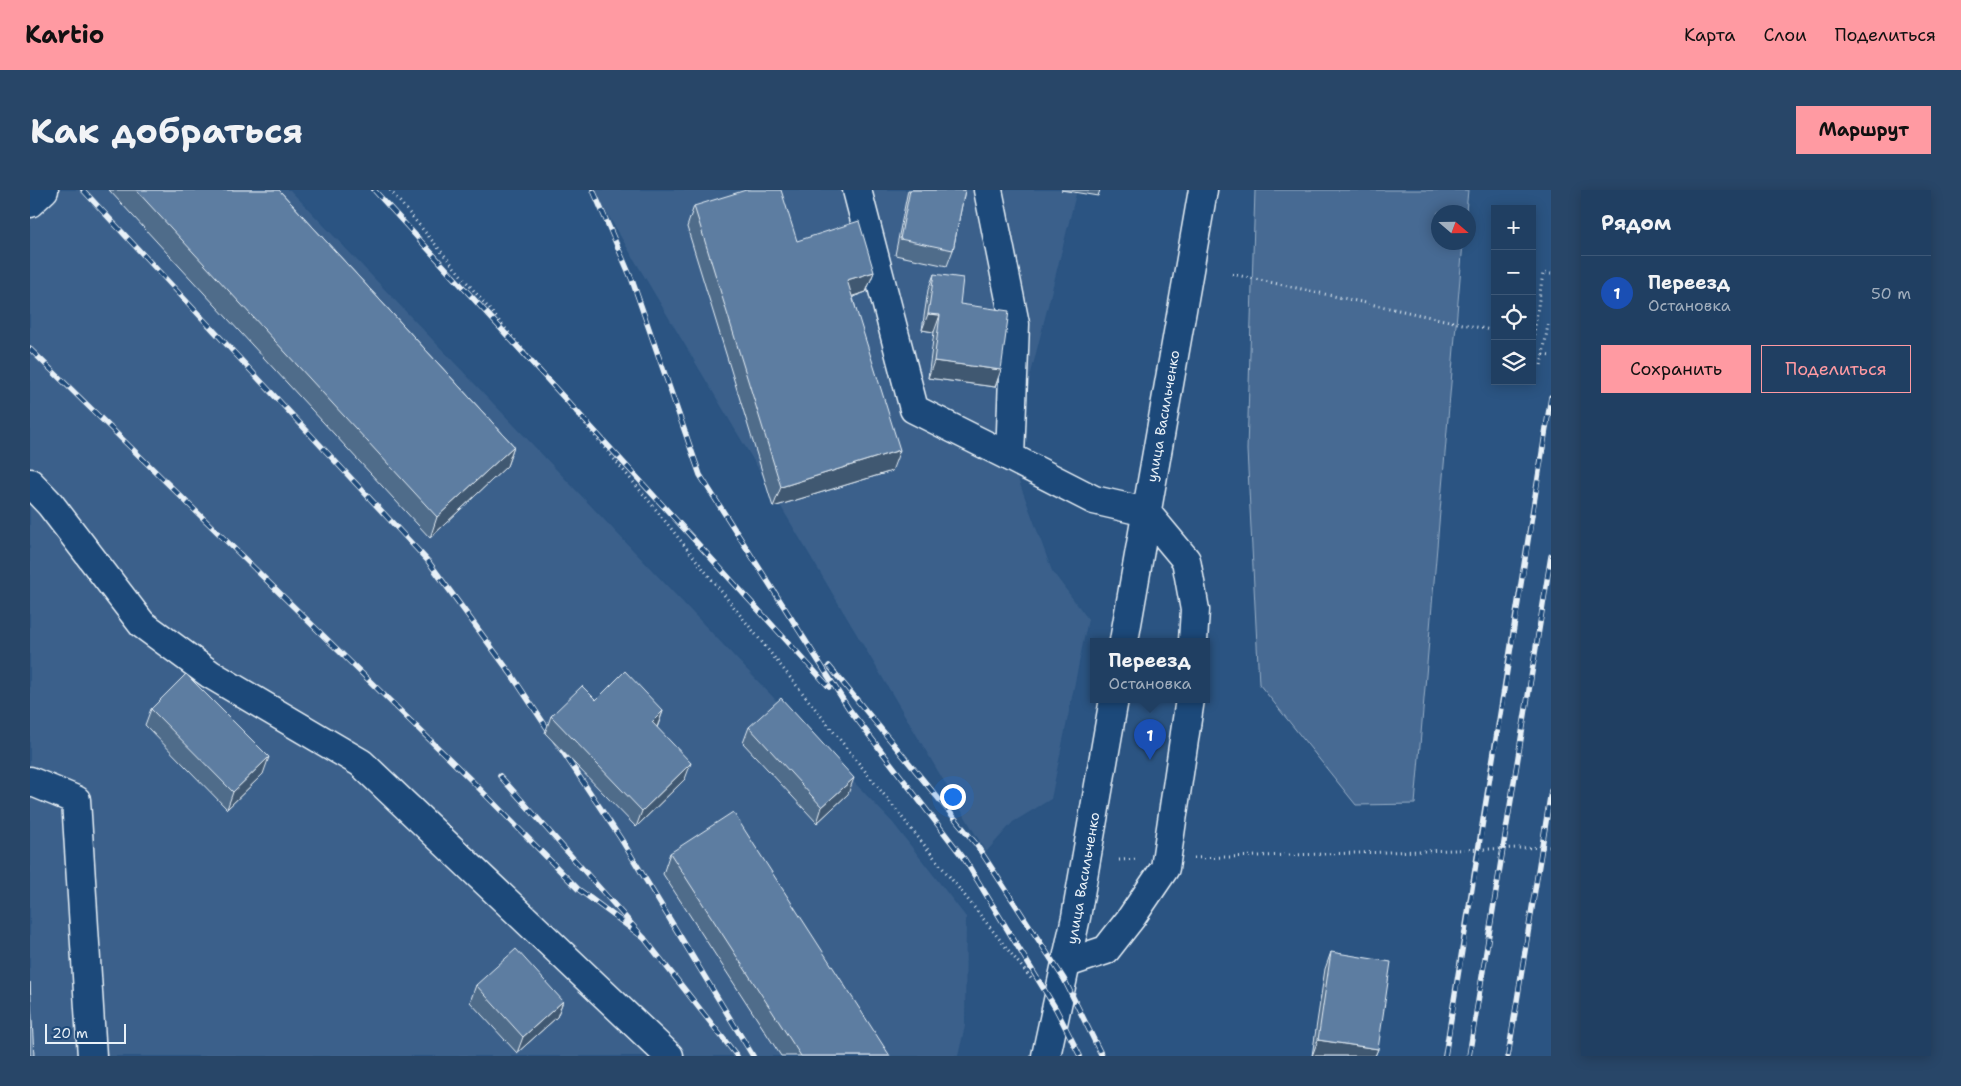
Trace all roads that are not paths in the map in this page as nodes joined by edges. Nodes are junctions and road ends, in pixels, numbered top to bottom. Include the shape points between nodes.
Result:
1 (44, 190) edge
2 (857, 190) edge
3 (988, 190) edge
4 (1203, 190) edge
5 (30, 203) edge
6 (1010, 457) junction
7 (30, 483) edge
8 (1146, 512) junction
9 (1125, 638) edge
10 (1193, 638) edge
11 (1113, 703) edge
12 (1189, 703) edge
13 (30, 781) edge
14 (1067, 963) junction
15 (92, 1056) edge
16 (669, 1056) edge
17 (1046, 1056) edge

1 - 5 main road
2 - 6 main road via 914,409
3 - 6 main road via 1015,324
4 - 8 main road, улица Васильченко
6 - 8 main road via 1094,500
7 - 16 main road via 50,504 142,624 210,674 360,763
8 - 9 main road, улица Васильченко
8 - 10 main road via 1186,560 1195,610
11 - 14 main road, улица Васильченко
12 - 14 main road via 1165,868 1106,950
13 - 15 main road via 76,800
14 - 17 main road, улица Васильченко

